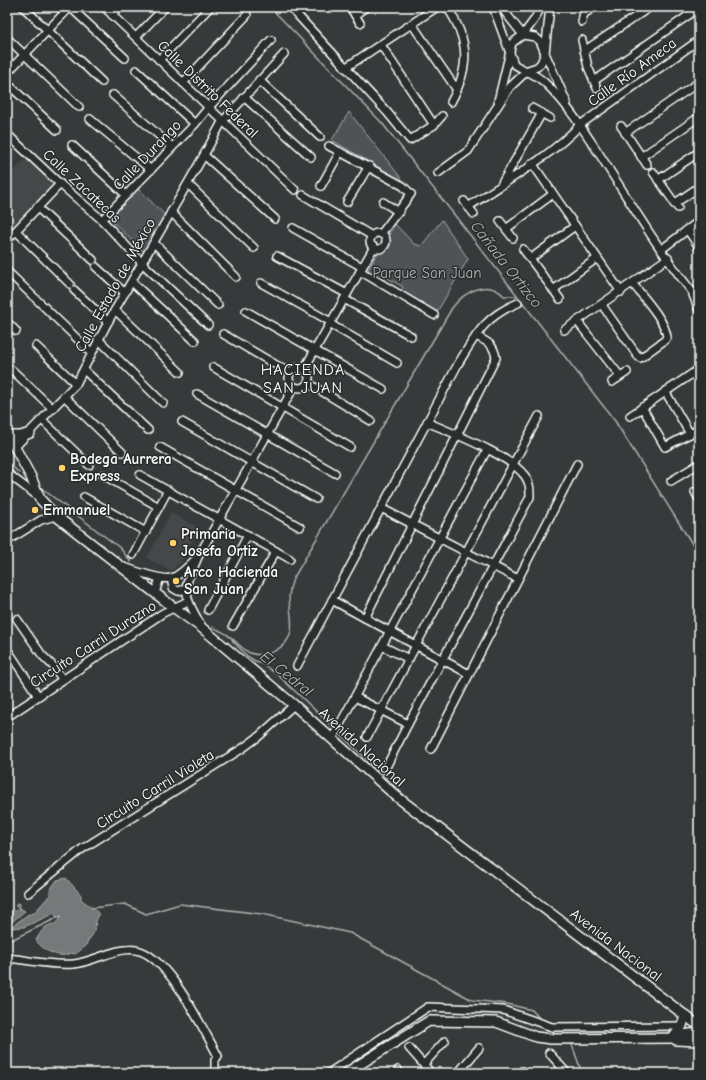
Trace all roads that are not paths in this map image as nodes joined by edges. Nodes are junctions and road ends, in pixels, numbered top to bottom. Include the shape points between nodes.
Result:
1 (23, 7) edge
2 (70, 7) edge
3 (104, 7) edge
4 (120, 7) edge
5 (165, 7) edge
6 (210, 7) edge
7 (350, 7) edge
8 (366, 7) edge
9 (437, 7) edge
10 (448, 7) edge
11 (493, 7) edge
12 (501, 7) edge
13 (541, 7) edge
14 (550, 7) edge
15 (594, 7) edge
16 (650, 7) edge
17 (293, 8) edge
18 (699, 8) edge
19 (584, 10) edge
20 (112, 15) junction
21 (247, 15) dead end
22 (355, 15) junction
23 (582, 22) dead end
24 (360, 23) dead end
25 (412, 24) junction
26 (47, 31) junction
27 (523, 35) junction
28 (136, 37) junction
29 (7, 38) edge
30 (271, 40) dead end
31 (582, 40) dead end
32 (699, 40) edge
33 (381, 45) junction
34 (584, 51) junction
35 (284, 54) dead end
36 (25, 55) junction
37 (544, 56) junction
38 (510, 57) junction
39 (125, 58) dead end
40 (159, 60) junction
41 (346, 68) junction
42 (136, 70) dead end
43 (528, 70) junction
44 (7, 73) edge
45 (259, 80) junction
46 (594, 81) junction
47 (7, 82) edge
48 (102, 82) dead end
49 (699, 82) edge
50 (183, 83) junction
51 (597, 88) dead end
52 (457, 90) junction
53 (113, 94) dead end
54 (244, 97) junction
55 (450, 102) dead end
56 (80, 106) dead end
57 (209, 107) junction
58 (496, 107) junction
59 (532, 108) dead end
60 (542, 113) junction
61 (572, 114) junction
62 (442, 116) dead end
63 (699, 117) edge
64 (550, 118) dead end
65 (90, 119) dead end
66 (222, 122) junction
67 (195, 124) junction
68 (434, 125) junction
69 (580, 125) junction
70 (620, 126) dead end
71 (57, 130) dead end
72 (625, 132) junction
73 (7, 134) edge
74 (320, 137) dead end
75 (72, 145) dead end
76 (329, 146) dead end
77 (172, 147) junction
78 (340, 152) junction
79 (699, 152) edge
80 (204, 156) junction
81 (311, 157) dead end
82 (641, 157) junction
83 (532, 163) junction
84 (647, 165) dead end
85 (369, 166) junction
86 (151, 170) junction
87 (653, 172) dead end
88 (438, 173) dead end
89 (658, 180) junction
90 (60, 184) junction
91 (188, 184) junction
92 (502, 184) junction
93 (321, 186) dead end
94 (699, 187) edge
95 (295, 190) dead end
96 (553, 194) junction
97 (126, 195) junction
98 (303, 195) dead end
99 (347, 202) dead end
100 (383, 202) dead end
101 (37, 207) junction
102 (171, 212) junction
103 (399, 212) junction
104 (474, 214) dead end
105 (275, 218) dead end
106 (102, 220) junction
107 (500, 221) dead end
108 (699, 221) edge
109 (575, 226) junction
110 (293, 228) dead end
111 (506, 229) junction
112 (687, 229) junction
113 (16, 231) junction
114 (381, 234) junction
115 (372, 236) junction
116 (513, 238) dead end
117 (7, 240) edge
118 (154, 243) junction
119 (374, 247) junction
120 (699, 247) edge
121 (254, 248) dead end
122 (523, 249) dead end
123 (662, 249) junction
124 (277, 256) dead end
125 (596, 258) junction
126 (668, 258) junction
127 (530, 259) junction
128 (142, 263) junction
129 (361, 269) junction
130 (7, 271) edge
131 (236, 277) dead end
132 (132, 282) junction
133 (261, 283) dead end
134 (633, 284) junction
135 (553, 290) junction
136 (690, 290) junction
137 (620, 292) junction
138 (125, 293) junction
139 (346, 296) junction
140 (560, 298) dead end
141 (699, 300) edge
142 (518, 303) dead end
143 (218, 305) dead end
144 (602, 305) junction
145 (115, 310) junction
146 (699, 310) edge
147 (246, 311) dead end
148 (434, 314) dead end
149 (7, 322) edge
150 (108, 322) junction
151 (577, 322) junction
152 (330, 323) junction
153 (208, 325) dead end
154 (564, 330) dead end
155 (16, 331) dead end
156 (223, 334) dead end
157 (411, 336) dead end
158 (476, 336) junction
159 (98, 340) junction
160 (195, 341) dead end
161 (36, 346) dead end
162 (315, 350) junction
163 (91, 352) junction
164 (397, 363) dead end
165 (213, 367) dead end
166 (304, 369) junction
167 (699, 369) edge
168 (12, 370) dead end
169 (84, 370) junction
170 (180, 372) dead end
171 (627, 372) dead end
172 (290, 373) junction
173 (620, 376) junction
174 (612, 382) dead end
175 (308, 383) junction
176 (76, 384) junction
177 (294, 387) junction
178 (383, 389) dead end
179 (665, 391) junction
180 (197, 394) dead end
181 (65, 397) junction
182 (164, 403) dead end
183 (642, 407) junction
184 (283, 408) junction
185 (53, 409) junction
186 (539, 416) dead end
187 (630, 416) dead end
188 (42, 420) junction
189 (371, 421) dead end
190 (182, 422) dead end
191 (427, 422) junction
192 (699, 429) edge
193 (148, 430) dead end
194 (30, 432) junction
195 (267, 434) junction
196 (690, 434) junction
197 (456, 436) junction
198 (7, 437) edge
199 (160, 447) dead end
200 (350, 447) dead end
201 (11, 448) edge
202 (487, 450) junction
203 (122, 452) dead end
204 (252, 462) junction
205 (513, 464) junction
206 (577, 464) dead end
207 (699, 464) edge
208 (89, 465) dead end
209 (7, 473) edge
210 (335, 473) dead end
211 (103, 475) dead end
212 (140, 475) dead end
213 (671, 480) dead end
214 (236, 489) junction
215 (168, 490) junction
216 (695, 492) dead end
217 (84, 497) dead end
218 (40, 499) junction
219 (316, 499) dead end
220 (699, 499) edge
221 (159, 507) junction
222 (382, 508) junction
223 (56, 516) junction
224 (220, 518) junction
225 (412, 524) junction
226 (300, 527) dead end
227 (146, 532) junction
228 (248, 535) junction
229 (440, 538) junction
230 (7, 541) edge
231 (276, 551) junction
232 (466, 552) junction
233 (133, 555) dead end
234 (198, 557) junction
235 (290, 559) dead end
236 (493, 566) junction
237 (123, 567) junction
238 (160, 578) junction
239 (171, 578) junction
240 (518, 579) junction
241 (186, 589) junction
242 (155, 593) junction
243 (332, 600) junction
244 (188, 601) junction
245 (173, 607) junction
246 (208, 610) dead end
247 (365, 618) junction
248 (17, 619) dead end
249 (233, 626) dead end
250 (202, 628) junction
251 (390, 631) junction
252 (416, 645) junction
253 (382, 646) junction
254 (7, 649) edge
255 (409, 659) junction
256 (442, 660) junction
257 (297, 666) dead end
258 (469, 674) junction
259 (62, 679) junction
260 (38, 696) junction
261 (355, 697) junction
262 (294, 705) junction
263 (382, 711) junction
264 (7, 717) edge
265 (408, 724) junction
266 (367, 738) dead end
267 (332, 739) junction
268 (431, 749) dead end
269 (385, 770) dead end
270 (28, 893) dead end
271 (7, 958) edge
272 (685, 1015) junction
273 (682, 1026) junction
274 (699, 1026) edge
275 (699, 1033) edge
276 (673, 1038) junction
277 (699, 1040) edge
278 (445, 1041) dead end
279 (408, 1048) dead end
280 (479, 1048) dead end
281 (549, 1053) dead end
282 (424, 1064) junction
283 (215, 1073) edge
284 (329, 1073) edge
285 (346, 1073) edge
286 (431, 1073) edge
287 (458, 1073) edge
288 (567, 1073) edge

1 - 26 street
2 - 26 street
2 - 39 street
3 - 20 street, Calle Distrito Federal
4 - 20 street
5 - 28 street
6 - 40 street
7 - 22 street
8 - 22 street
9 - 25 street
10 - 52 street via 464,42 464,66
11 - 38 street
12 - 27 street
13 - 27 street
14 - 37 street
15 - 19 street
16 - 34 street
17 - 41 street
18 - 46 street
19 - 23 street
20 - 28 street, Calle Distrito Federal
21 - 50 street
22 - 24 street
25 - 33 street
25 - 52 street
26 - 36 street
26 - 48 street
27 - 37 street via 535,37 540,41
27 - 38 street via 512,43
28 - 40 street, Calle Distrito Federal
29 - 36 street
30 - 57 street, Calle Durango
31 - 34 street
32 - 69 street, Calle Río Ameca
33 - 41 street
33 - 68 street
34 - 46 street
35 - 45 street, Calle Estado de México
36 - 44 street
36 - 56 street
37 - 43 street via 537,67
37 - 61 street
38 - 43 street via 514,64
38 - 58 street
40 - 50 street, Calle Distrito Federal
41 - 68 street via 410,140
42 - 67 street
43 - 58 street via 510,87
43 - 61 street via 549,87
45 - 54 street, Calle Estado de México
45 - 74 street
46 - 51 street
47 - 71 street
49 - 72 street
50 - 57 street, Calle Distrito Federal
52 - 55 street
53 - 77 street
54 - 66 street, Calle Estado de México
54 - 81 street
57 - 66 street, Calle Distrito Federal
57 - 67 street, Calle Durango
58 - 88 street via 468,152
59 - 60 street
60 - 64 street
60 - 92 street
61 - 69 street
62 - 68 street
63 - 82 street
65 - 86 street
66 - 80 street, Calle Estado de México
66 - 95 street, Calle Distrito Federal
67 - 77 street, Calle Durango
69 - 83 street, Calle Río Ameca via 572,135
69 - 123 street
70 - 72 street
72 - 82 street
73 - 90 street, Calle Zacatecas
75 - 97 street
76 - 78 street
77 - 86 street, Calle Durango
78 - 85 street
78 - 93 street
79 - 89 street
80 - 91 street, Calle Estado de México
80 - 105 street
82 - 84 street
83 - 92 street, Calle Río Ameca
83 - 96 street
85 - 99 street
85 - 103 street via 403,186 411,194
86 - 97 street, Calle Durango
87 - 89 street
89 - 94 street via 676,206
90 - 101 street
90 - 106 street, Calle Zacatecas
91 - 102 street, Calle Estado de México
91 - 121 street
92 - 104 street, Calle Río Ameca via 466,204
96 - 109 street
96 - 111 street
97 - 106 street, Calle Durango
98 - 115 street
100 - 103 street
101 - 113 street
101 - 138 street
102 - 118 street, Calle Estado de México
102 - 131 street
103 - 114 street
106 - 128 street, Calle Zacatecas
107 - 111 street
108 - 112 street
109 - 125 street
109 - 127 street
110 - 129 street
111 - 116 street
112 - 120 street
112 - 123 street
113 - 117 street
113 - 150 street
114 - 115 street via 376,233
114 - 119 street via 385,237 385,245 381,248
115 - 119 street via 370,241
118 - 128 street, Calle Estado de México
118 - 143 street
119 - 129 street
122 - 127 street
123 - 126 street
124 - 139 street
125 - 135 street
125 - 137 street
126 - 134 street
126 - 136 street
127 - 135 street
128 - 132 street, Calle Estado de México
128 - 153 street, Calle Zacatecas
129 - 139 street
129 - 148 street
130 - 163 street
132 - 138 street, Calle Estado de México
132 - 160 street
133 - 152 street
134 - 137 street
134 - 144 street via 664,325 667,337 640,358
135 - 140 street
136 - 141 street
136 - 146 street
137 - 144 street
138 - 145 street, Calle Estado de México
139 - 152 street
139 - 157 street
142 - 158 street via 502,310 481,327
144 - 151 street
145 - 150 street, Calle Estado de México
145 - 170 street
147 - 162 street
149 - 155 street
150 - 159 street, Calle Estado de México
151 - 154 street
151 - 173 street
152 - 162 street
152 - 164 street
156 - 172 street
158 - 191 street
158 - 197 street via 491,344 495,349 496,358
159 - 163 street, Calle Estado de México
159 - 182 street
161 - 176 street
162 - 166 street
162 - 178 street
163 - 169 street, Calle Estado de México
165 - 184 street
166 - 172 street via 298,368
166 - 175 street via 309,377
167 - 179 street
168 - 185 street
169 - 176 street, Calle Estado de México
169 - 193 street
171 - 173 street
172 - 177 street via 290,382
173 - 174 street
175 - 177 street via 304,387
175 - 189 street
176 - 181 street, Calle Estado de México
177 - 184 street
179 - 183 street
179 - 196 street
180 - 195 street
181 - 185 street, Calle Estado de México
181 - 203 street
183 - 187 street
183 - 196 street via 665,447
184 - 195 street
184 - 200 street
185 - 188 street, Calle Estado de México
186 - 205 street
188 - 194 street, Calle Estado de México
188 - 208 street
190 - 204 street
191 - 197 street
191 - 222 street
192 - 196 street
194 - 198 main road
194 - 201 street, Calle Estado de México
195 - 204 street
195 - 210 street
197 - 202 street
197 - 225 street
198 - 201 main road, Avenida Nacional via 12,442
199 - 214 street
201 - 218 main road, Avenida Nacional via 31,477
202 - 205 street
202 - 229 street
204 - 214 street
204 - 219 street
205 - 232 street
205 - 236 street via 528,481 530,497
206 - 240 street
207 - 213 street
209 - 218 street
211 - 221 street
212 - 215 street
214 - 224 street
214 - 226 street
215 - 221 street
215 - 224 street
216 - 220 street
217 - 227 street
218 - 223 main road, Avenida Nacional
221 - 227 street
222 - 225 street
222 - 243 street
223 - 230 street via 41,520
223 - 237 main road, Avenida Nacional
224 - 228 street
224 - 234 street
225 - 229 street
225 - 247 street
227 - 233 street
228 - 231 street
228 - 246 street
229 - 232 street
229 - 251 street
231 - 235 street
231 - 249 street
232 - 236 street
232 - 252 street
234 - 239 street via 183,572
234 - 241 street
236 - 240 street
236 - 256 street
237 - 238 street
237 - 242 main road, Avenida Nacional
238 - 239 street
238 - 242 street
239 - 241 street via 173,588 178,591
240 - 258 street
241 - 244 street
242 - 245 main road, Avenida Nacional
243 - 247 street
243 - 257 street
244 - 245 street, Circuito Carril Durazno
244 - 250 street
245 - 250 main road, Avenida Nacional
245 - 259 street, Circuito Carril Durazno
247 - 251 street
248 - 259 street
250 - 262 main road, Avenida Nacional
251 - 252 street
251 - 253 street
252 - 255 street
252 - 256 street
253 - 255 street
253 - 261 street
254 - 260 street
255 - 263 street
256 - 258 street
256 - 265 street
258 - 268 street
259 - 260 street, Circuito Carril Durazno
260 - 264 street, Circuito Carril Durazno
261 - 263 street
261 - 267 street
262 - 267 main road, Avenida Nacional
262 - 270 street, Circuito Carril Violeta via 243,748 82,849
263 - 265 street
263 - 266 street
265 - 269 street
267 - 272 main road, Avenida Nacional via 396,796
271 - 283 street via 73,964 89,962 126,950 143,952 152,957 168,974 187,1000 218,1056 215,1060
272 - 273 main road
272 - 274 main road, Avenida Nacional
273 - 276 main road
273 - 284 street via 552,1028 503,1010 428,1007
275 - 276 main road
276 - 277 main road via 677,1041
276 - 285 main road via 551,1039 536,1037 496,1022 429,1021
278 - 282 street
279 - 282 street
280 - 287 street
281 - 288 street
282 - 286 street

